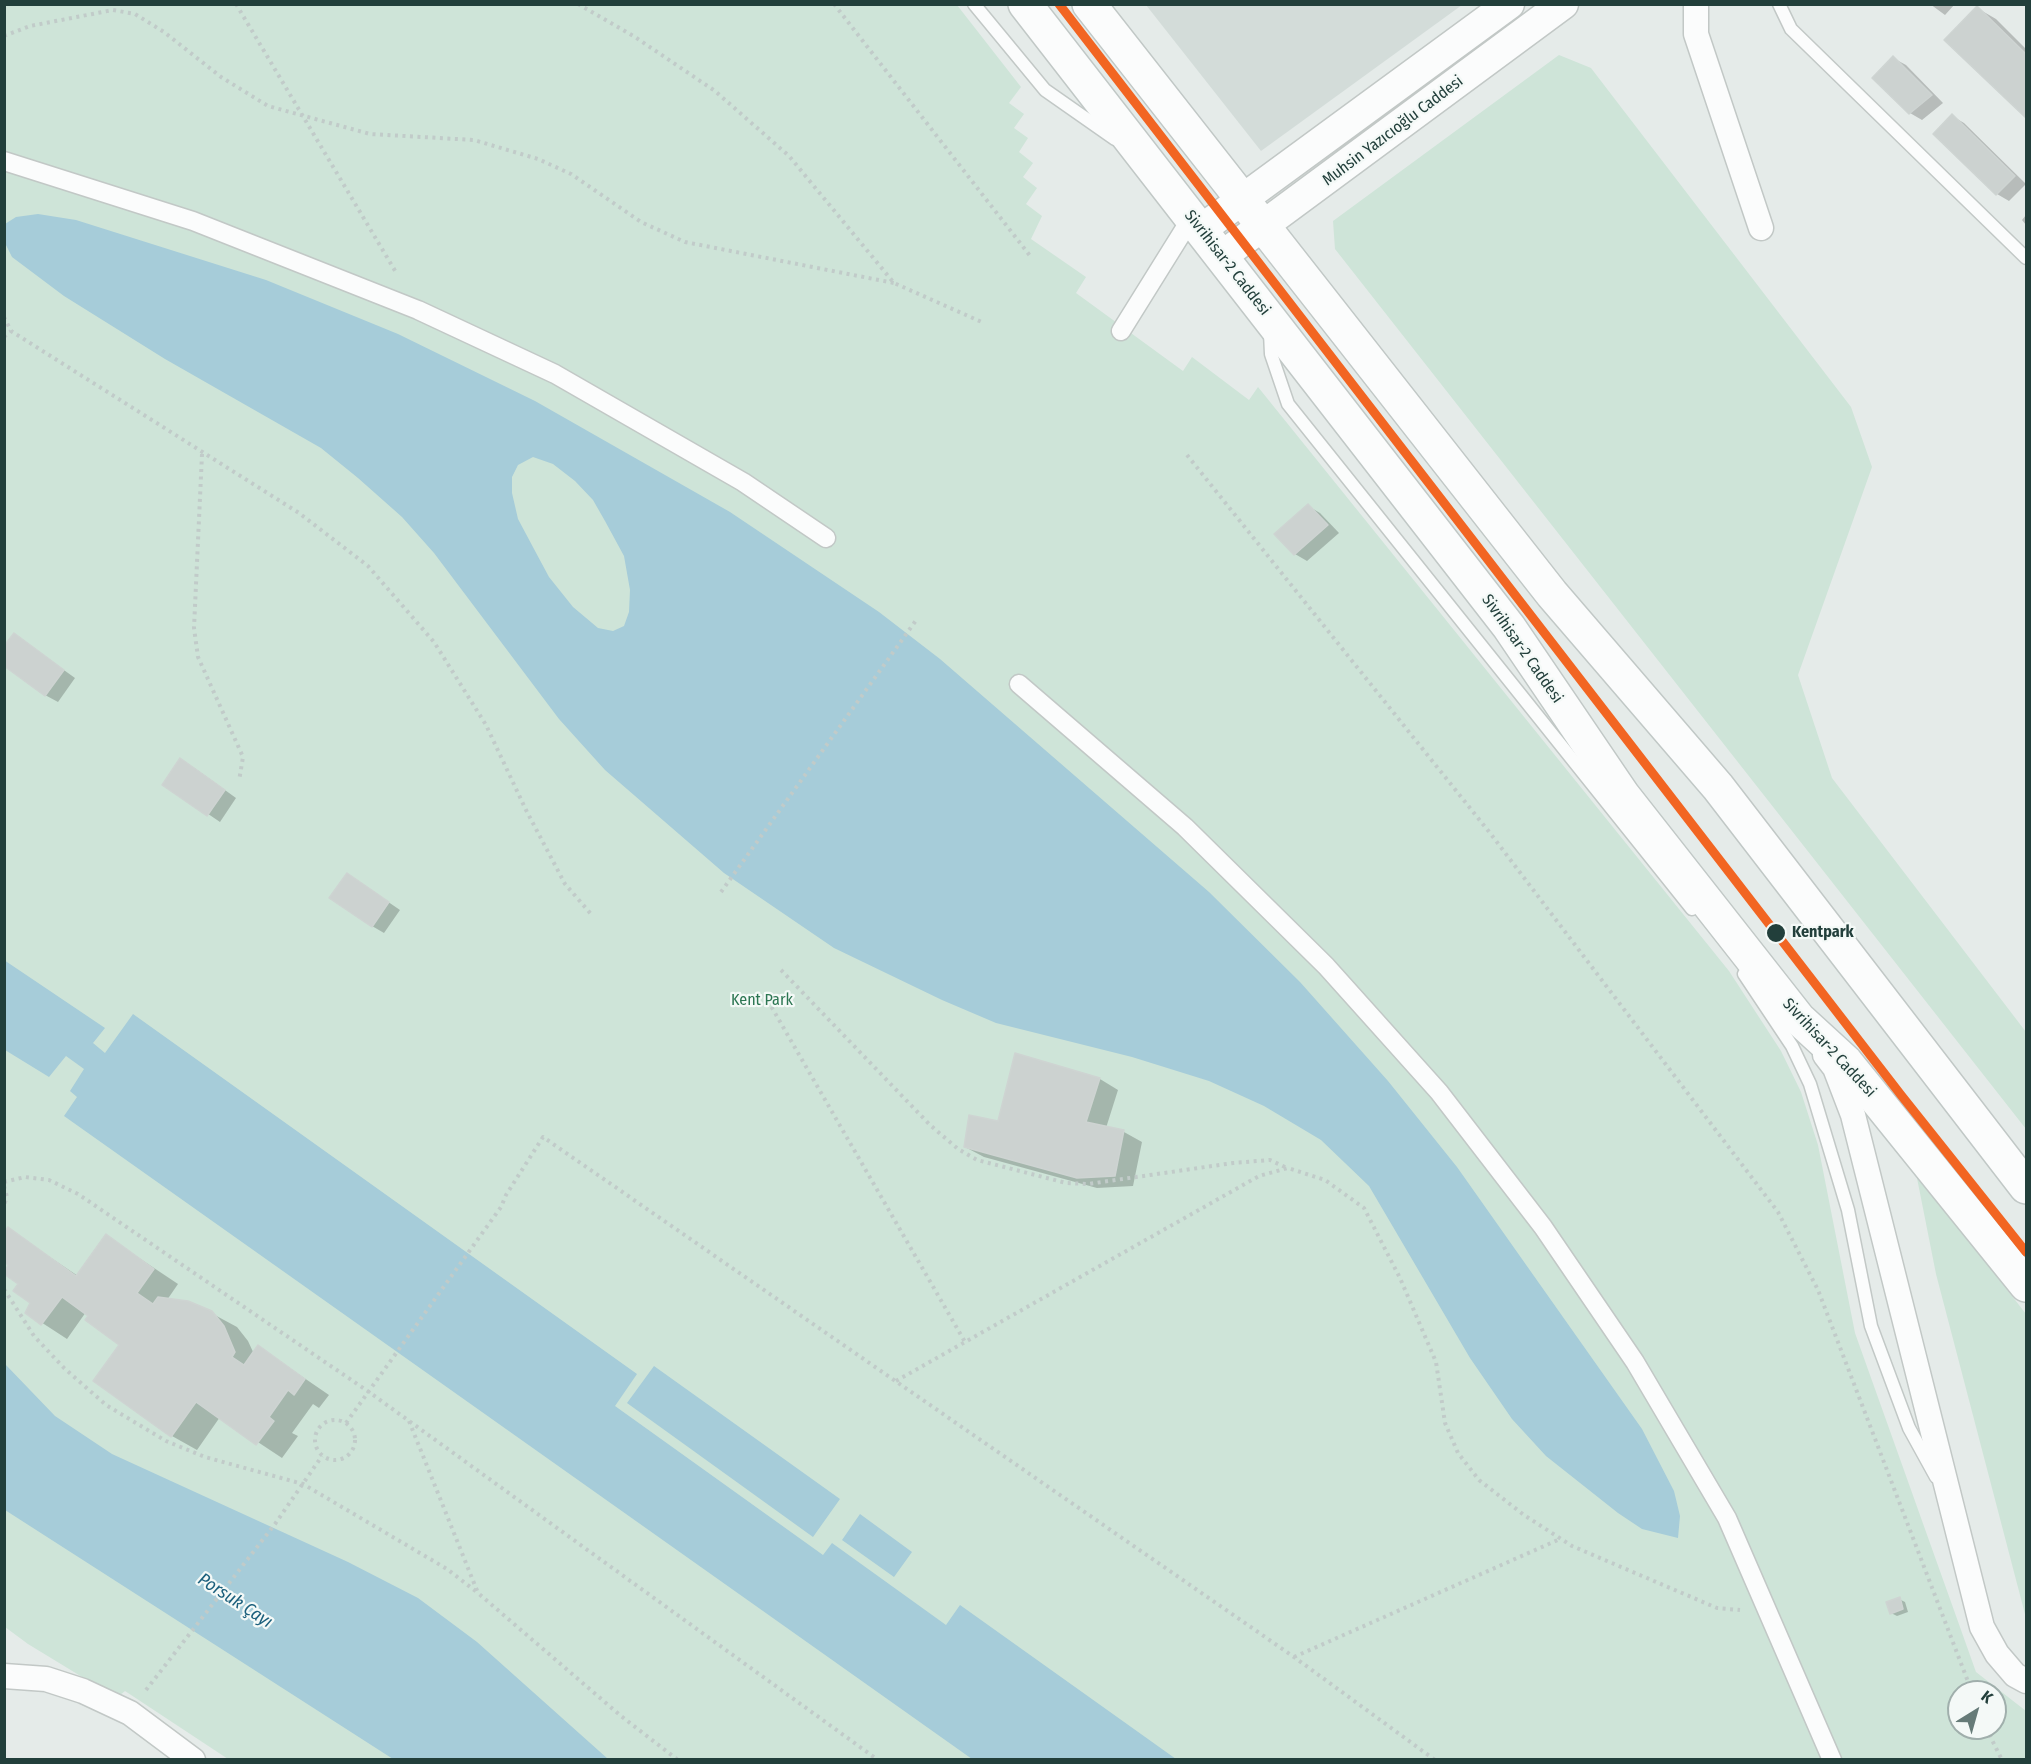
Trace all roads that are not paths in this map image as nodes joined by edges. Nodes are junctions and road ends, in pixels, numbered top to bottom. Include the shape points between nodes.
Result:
1 (974, 4) edge
2 (1025, 4) edge
3 (1089, 4) edge
4 (1509, 4) edge
5 (1563, 4) edge
6 (1696, 4) edge
7 (1779, 4) edge
8 (1146, 158) junction
9 (4, 161) edge
10 (1242, 199) junction
11 (1197, 223) junction
12 (1263, 226) junction
13 (1761, 228) dead end
14 (1222, 256) junction
15 (2026, 258) edge
16 (1269, 317) junction
17 (1121, 331) dead end
18 (826, 538) dead end
19 (1019, 684) dead end
20 (1697, 915) dead end
21 (1734, 961) dead end
22 (1799, 1019) junction
23 (2026, 1187) edge
24 (2026, 1285) edge
25 (1952, 1504) junction
26 (4, 1676) edge
27 (2026, 1681) edge
28 (193, 1760) edge
29 (1832, 1760) edge

1 - 8 lane via 1045,90
2 - 8 main road, Sivrihisar-2 Caddesi
3 - 10 main road
4 - 10 street
5 - 12 street, Muhsin Yazıcıoğlu Caddesi
6 - 13 street via 1696,34
7 - 15 lane via 1791,29
8 - 11 main road, Sivrihisar-2 Caddesi
9 - 18 street via 193,221 418,310 555,374 743,482
10 - 11 street
10 - 12 main road
11 - 14 main road, Sivrihisar-2 Caddesi
11 - 17 street
12 - 14 street, Muhsin Yazıcıoğlu Caddesi
12 - 23 main road via 1552,594 1718,787
14 - 16 main road, Sivrihisar-2 Caddesi
16 - 20 lane via 1271,354 1288,404
16 - 22 main road, Sivrihisar-2 Caddesi via 1509,627 1623,795
19 - 29 street via 1185,826 1326,966 1438,1092 1543,1227 1635,1362 1727,1518
21 - 25 lane via 1792,1046 1810,1084 1848,1210 1874,1335 1909,1428
22 - 24 main road, Sivrihisar-2 Caddesi via 1846,1062
22 - 25 street via 1835,1068 1853,1115
25 - 27 street via 1982,1627 1997,1654
26 - 28 street via 46,1679 83,1691 130,1713

